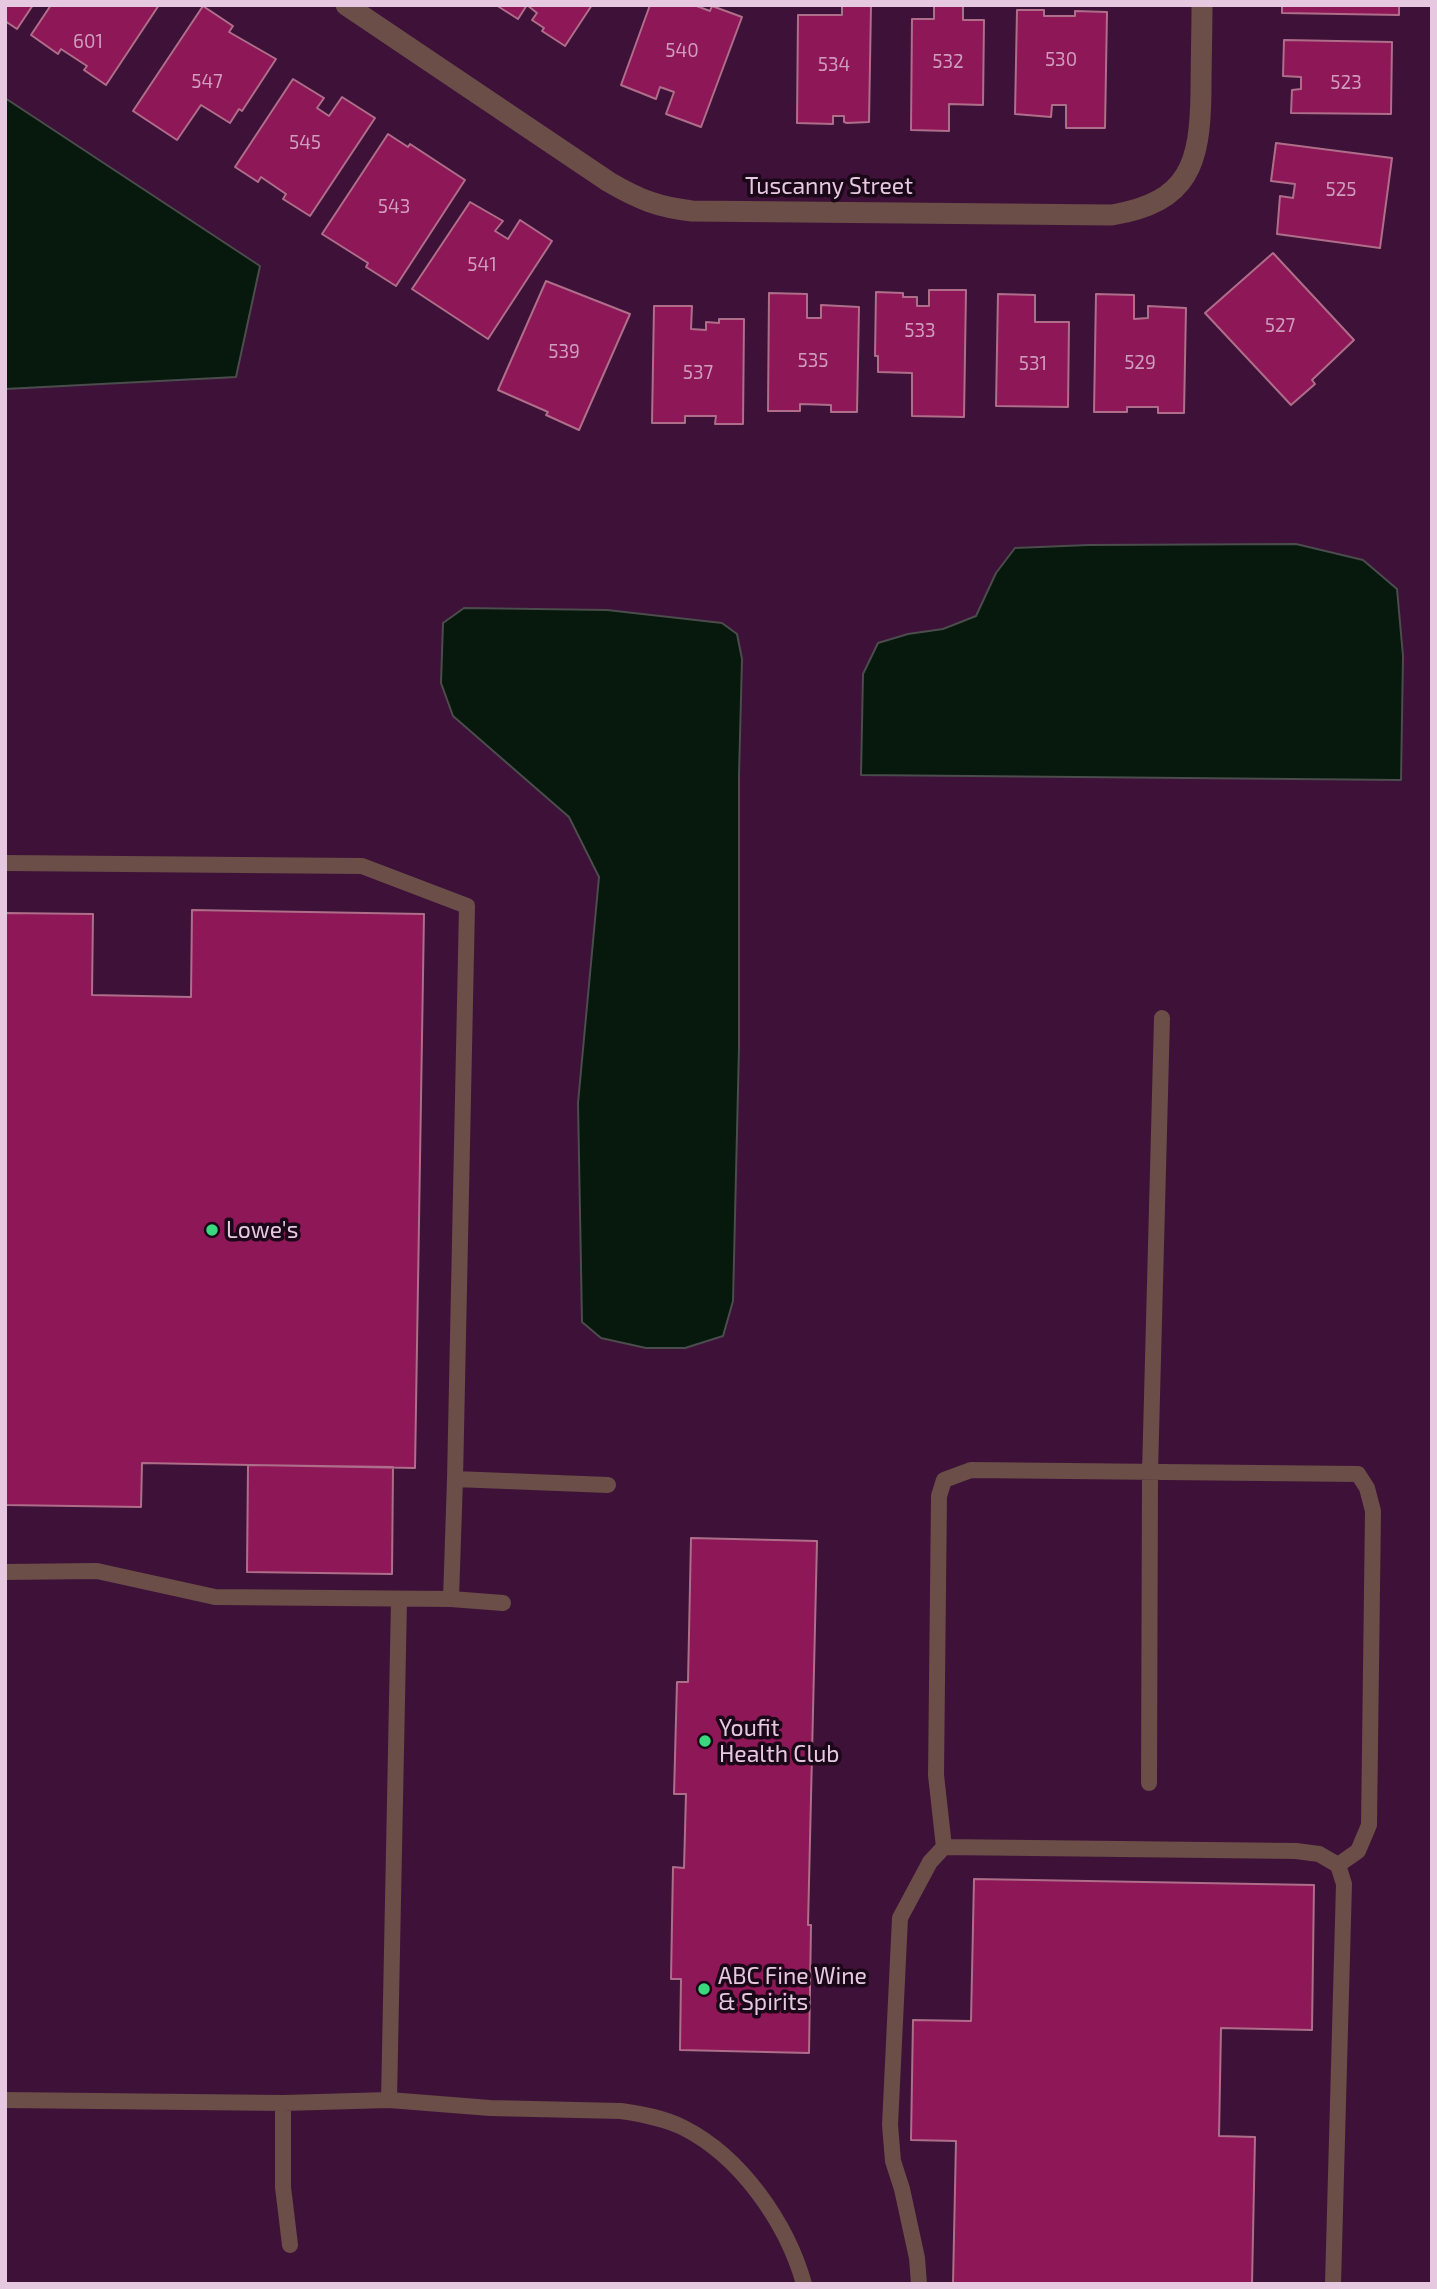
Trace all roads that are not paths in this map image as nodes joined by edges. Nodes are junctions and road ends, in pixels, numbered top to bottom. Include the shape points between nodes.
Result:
1 (346, 5) edge
2 (1202, 5) edge
3 (5, 863) edge
4 (1162, 1018) dead end
5 (1150, 1472) junction
6 (455, 1479) junction
7 (608, 1485) dead end
8 (5, 1572) edge
9 (451, 1599) junction
10 (399, 1600) junction
11 (503, 1603) dead end
12 (1149, 1783) dead end
13 (944, 1846) junction
14 (1338, 1865) junction
15 (5, 2100) edge
16 (389, 2100) junction
17 (283, 2103) junction
18 (290, 2245) dead end
19 (804, 2284) edge
20 (919, 2284) edge
21 (1333, 2284) edge

1 - 2 street, Tuscanny Street via 610,182 662,207 1112,215 1157,201 1176,187 1197,153
3 - 6 lane via 362,866 467,906
4 - 5 lane
5 - 12 lane
5 - 13 lane via 971,1470 944,1480 939,1496 936,1775
5 - 14 lane via 1358,1474 1367,1488 1373,1511 1368,1825 1358,1851
6 - 7 lane
6 - 9 lane
8 - 10 lane via 97,1571 215,1597
9 - 10 lane
9 - 11 lane
10 - 16 lane
13 - 14 lane via 1296,1851 1319,1854
13 - 20 lane via 930,1862 900,1918 890,2125 893,2161
14 - 21 lane via 1344,1884
15 - 17 lane
16 - 17 lane
16 - 19 lane via 621,2111 682,2126 721,2153 750,2182 794,2254
17 - 18 lane

